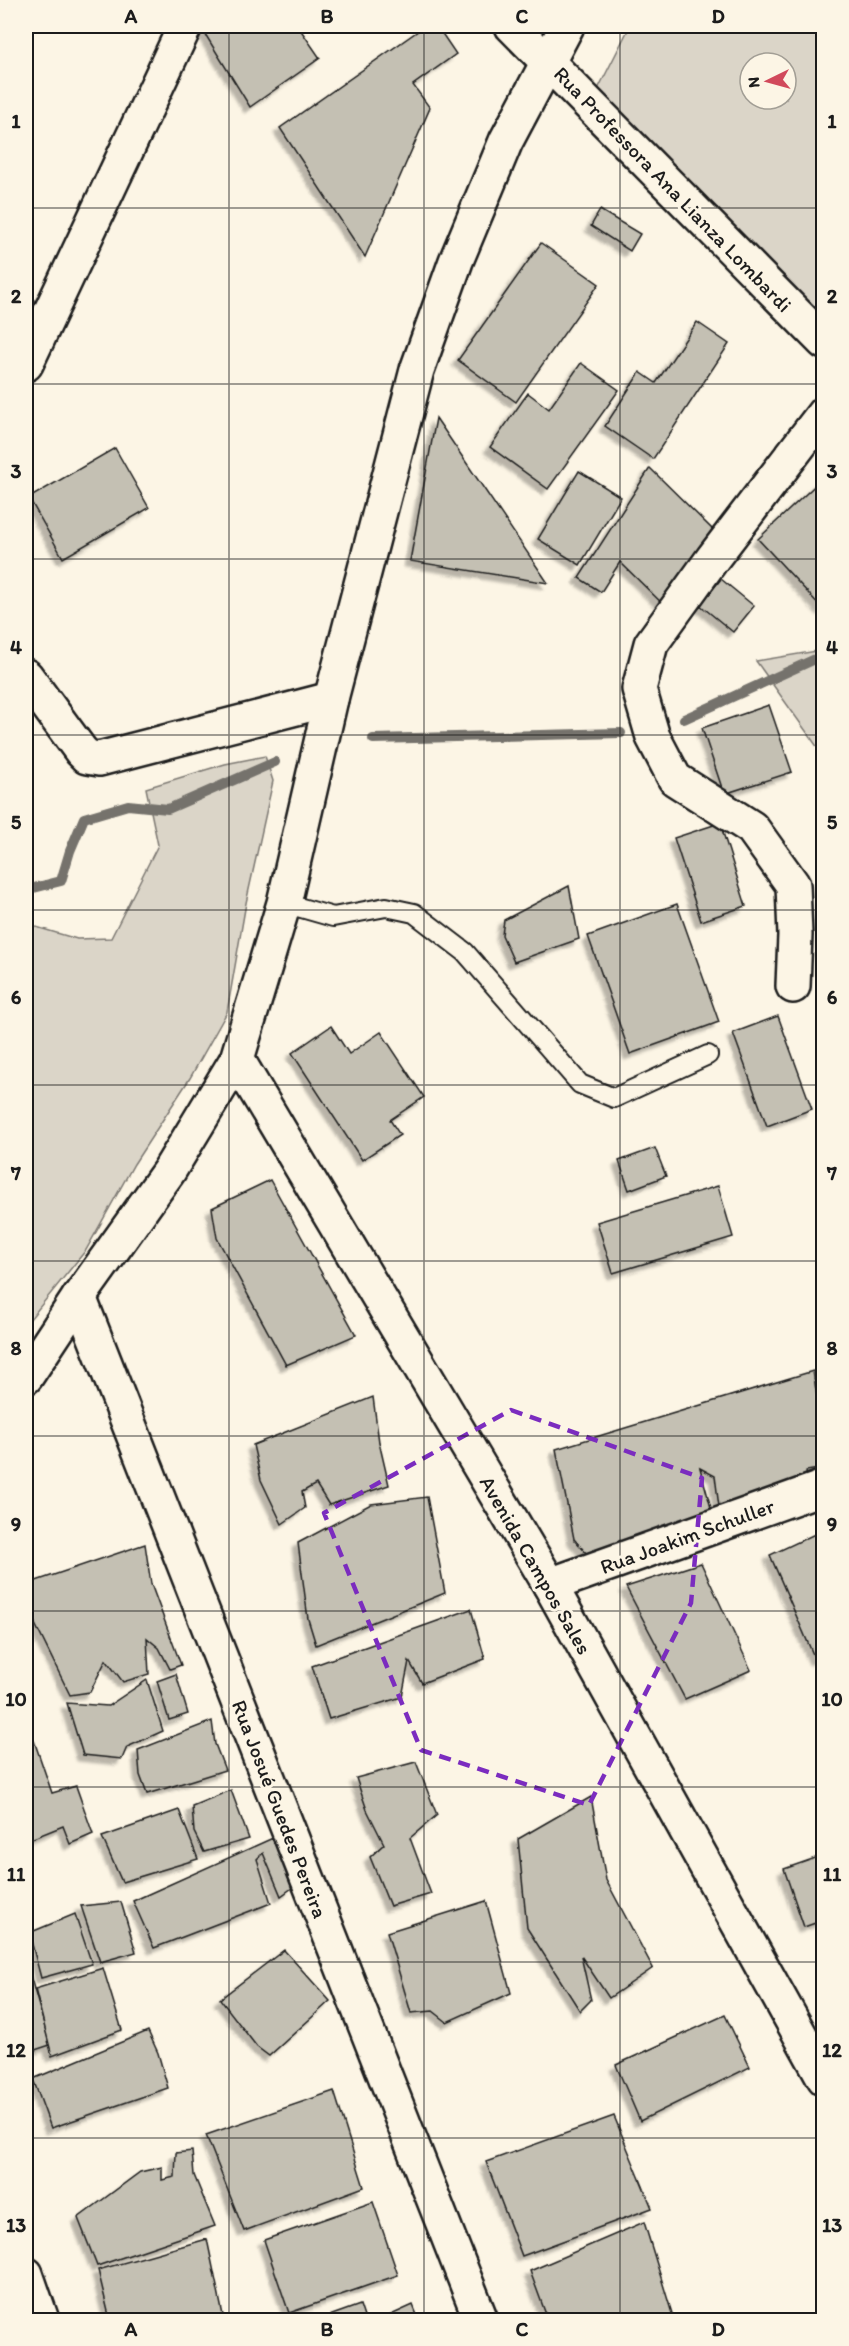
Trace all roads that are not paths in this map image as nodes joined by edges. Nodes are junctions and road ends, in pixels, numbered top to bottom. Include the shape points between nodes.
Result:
1 (185, 26) edge
2 (512, 26) edge
3 (567, 26) edge
4 (548, 61) junction
5 (824, 342) edge
6 (26, 364) edge
7 (824, 413) edge
8 (26, 676) edge
9 (331, 699) junction
10 (284, 903) junction
11 (793, 986) dead end
12 (708, 1055) dead end
13 (237, 1059) junction
14 (79, 1297) junction
15 (26, 1377) edge
16 (824, 1487) edge
17 (550, 1585) junction
18 (824, 2078) edge
19 (26, 2274) edge
20 (42, 2320) edge
21 (481, 2320) edge

1 - 6 street
2 - 4 street, Rua Professora Ana Lianza Lombardi
3 - 4 street
4 - 5 street, Rua Professora Ana Lianza Lombardi
4 - 9 street via 506,141 456,261 417,370
7 - 11 street via 651,644 639,689 653,737 675,779 752,828 794,885
8 - 9 street via 81,751 92,759
9 - 10 street
10 - 12 lane via 333,918 386,907 414,913 465,952 580,1084 614,1098
10 - 13 street
13 - 14 street via 169,1172
13 - 17 street, Avenida Campos Sales
14 - 15 street
14 - 21 street, Rua Josué Guedes Pereira
16 - 17 street, Rua Joakim Schuller
17 - 18 street, Avenida Campos Sales
19 - 20 street

